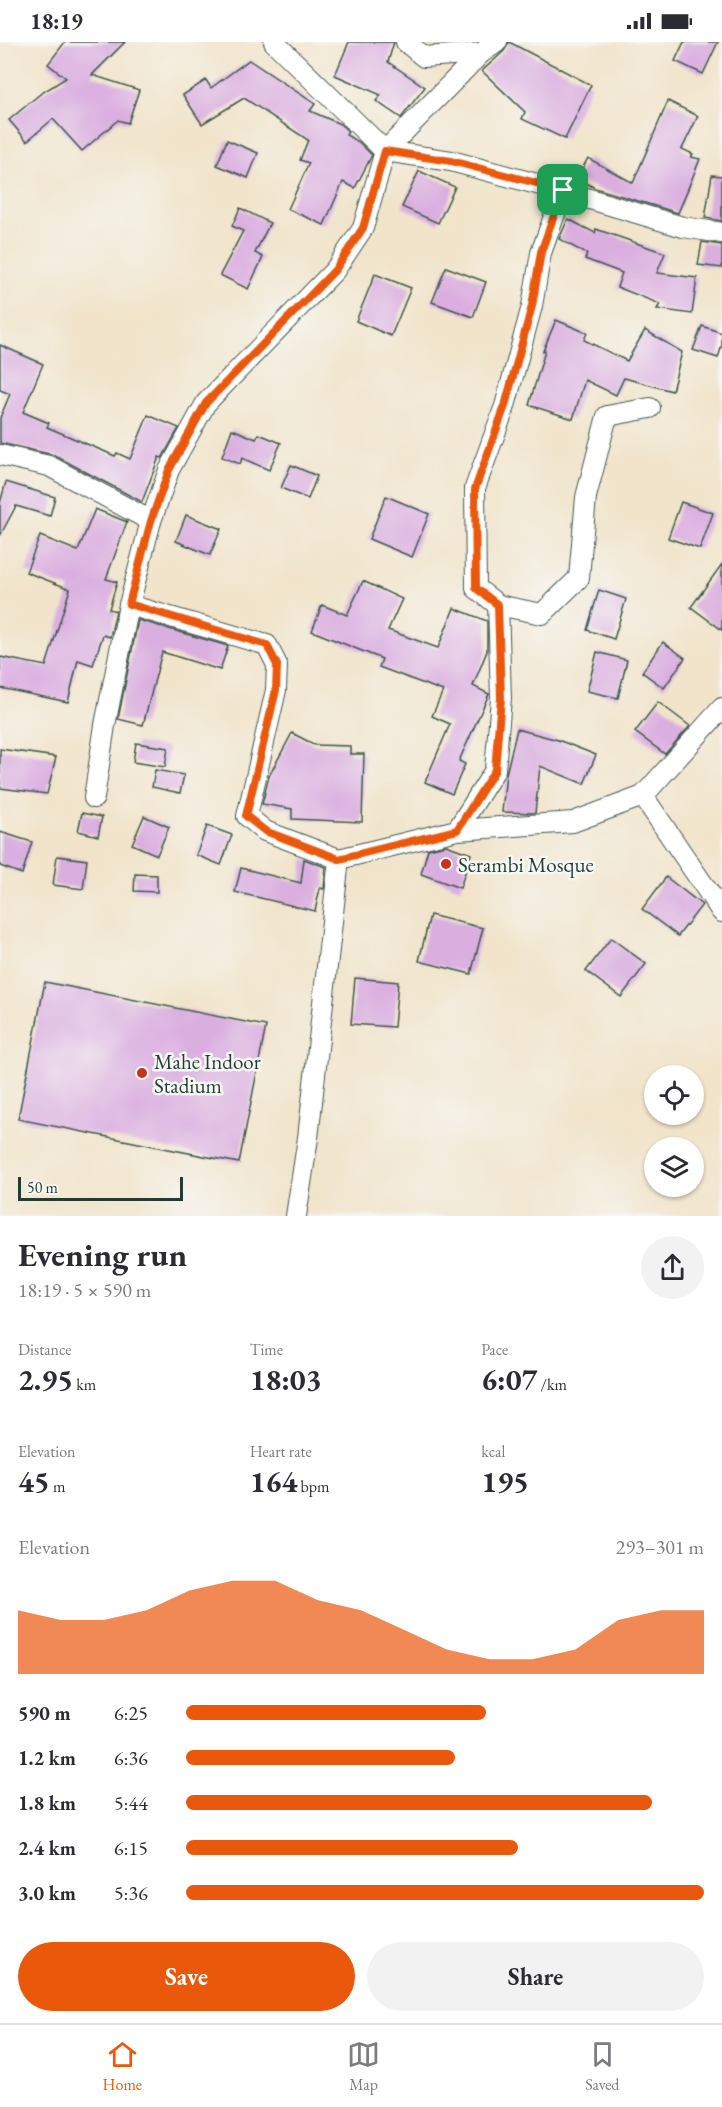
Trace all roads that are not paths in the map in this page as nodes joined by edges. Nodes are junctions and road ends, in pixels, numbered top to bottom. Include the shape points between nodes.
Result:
1 (274, 42) edge
2 (406, 42) edge
3 (497, 42) edge
4 (481, 53) junction
5 (385, 151) junction
6 (563, 190) junction
7 (722, 233) edge
8 (650, 408) dead end
9 (0, 455) edge
10 (151, 521) junction
11 (129, 604) junction
12 (498, 605) junction
13 (722, 708) edge
14 (643, 796) junction
15 (94, 798) dead end
16 (457, 830) junction
17 (339, 859) junction
18 (722, 912) edge
19 (296, 1216) edge

1 - 5 street
2 - 4 street via 424,57
3 - 4 street
4 - 5 street
5 - 6 street via 451,161
5 - 10 street via 363,228 335,270 206,403 169,470
6 - 7 street via 683,227
6 - 12 street via 541,252 532,306 505,406 475,489 476,588
8 - 12 street via 607,416 586,497 579,578 542,614
9 - 10 street via 49,466
10 - 11 street
11 - 15 street
11 - 17 street via 267,645 277,665 276,690 246,816 265,831
12 - 16 street via 501,698 495,770
13 - 14 street
14 - 16 street via 573,822
14 - 18 street
16 - 17 street
17 - 19 street

